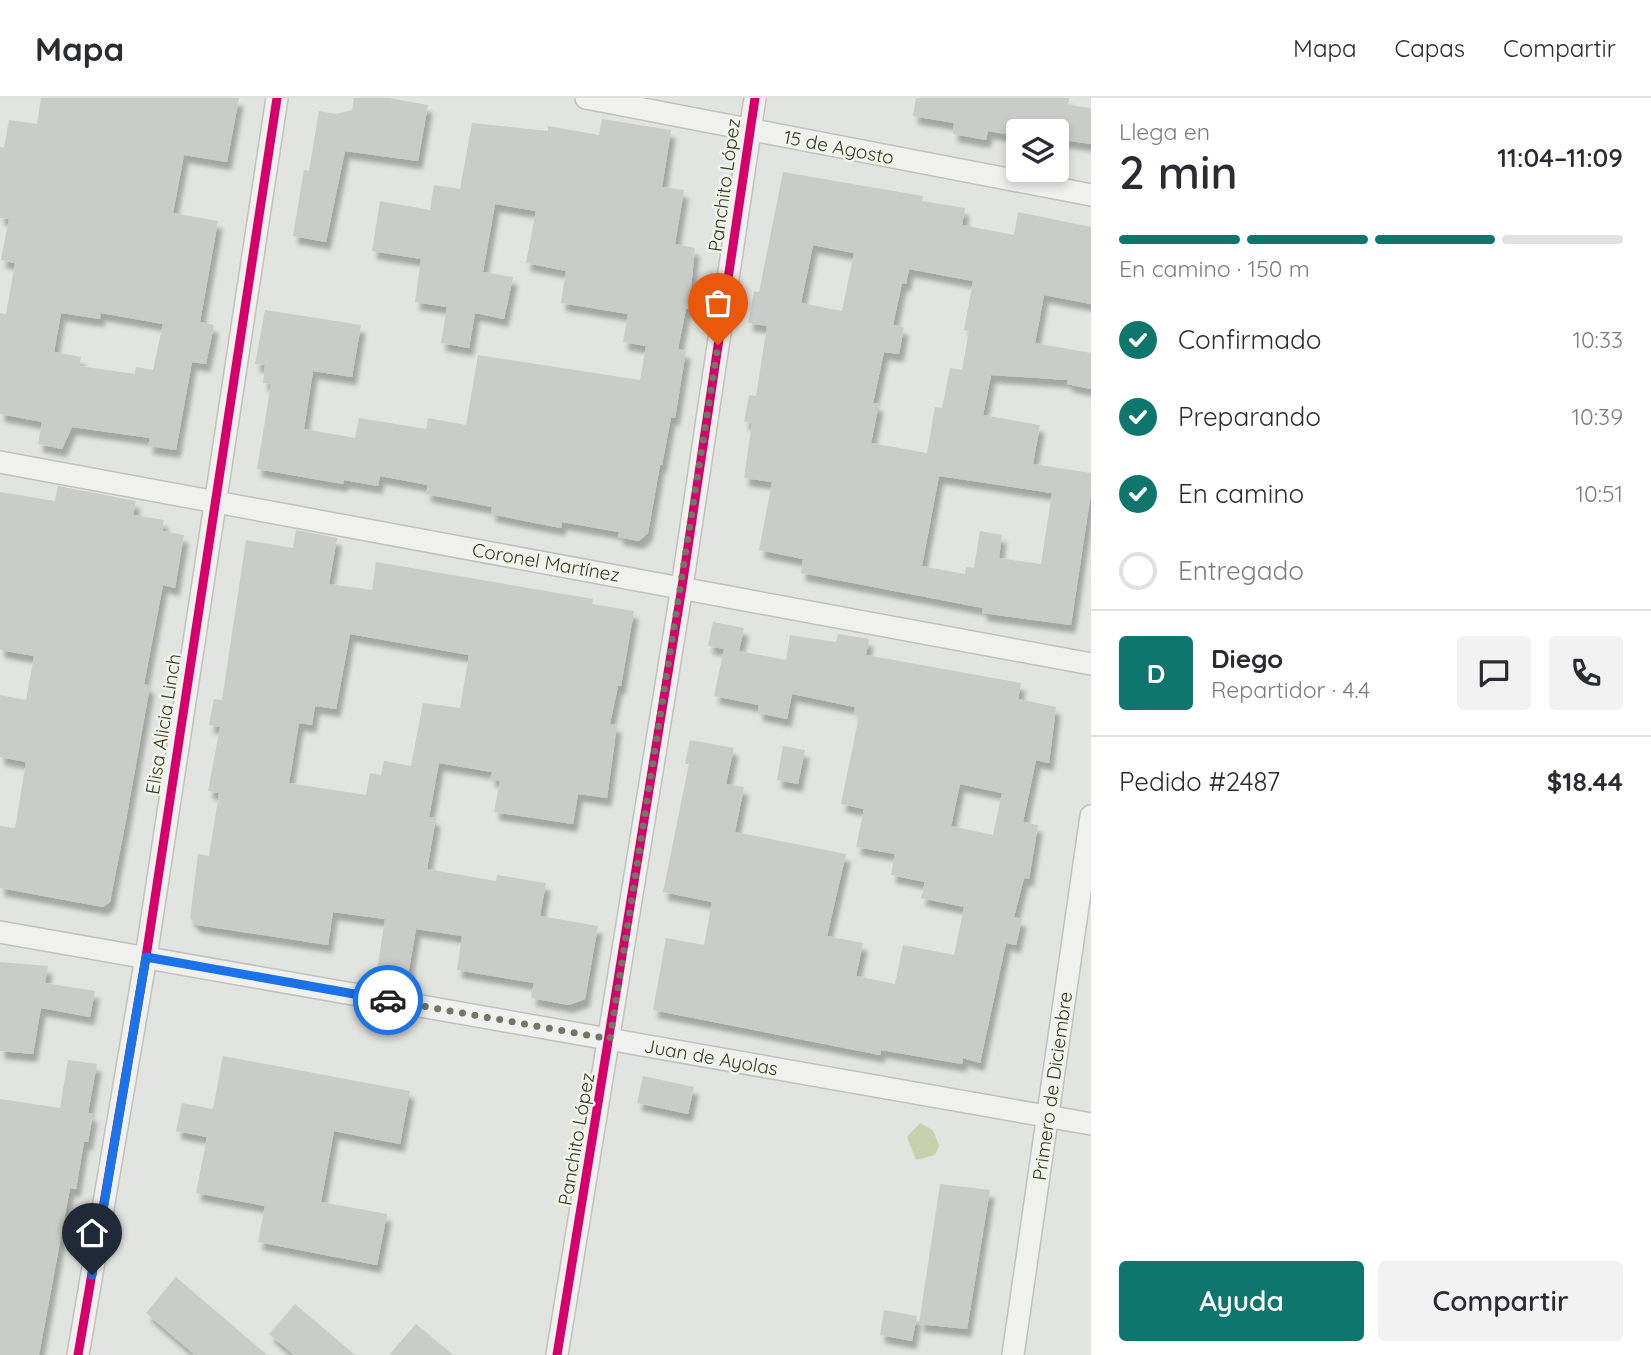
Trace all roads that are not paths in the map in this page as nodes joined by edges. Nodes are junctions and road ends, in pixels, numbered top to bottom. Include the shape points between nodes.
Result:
1 (277, 98) edge
2 (586, 98) edge
3 (755, 98) edge
4 (750, 130) junction
5 (1091, 195) edge
6 (0, 462) edge
7 (214, 501) junction
8 (682, 587) junction
9 (1091, 664) edge
10 (1091, 816) edge
11 (0, 932) edge
12 (146, 957) junction
13 (610, 1039) junction
14 (1048, 1116) junction
15 (1091, 1124) edge
16 (78, 1355) edge
17 (557, 1355) edge
18 (1013, 1355) edge

1 - 7 street, Elisa Alicia Linch
2 - 4 street, 15 de Agosto
3 - 4 street, Panchito López
4 - 5 street, 15 de Agosto
4 - 8 street, Panchito López
6 - 7 street, Coronel Martínez
7 - 8 street, Coronel Martínez
7 - 12 street, Elisa Alicia Linch
8 - 9 street, Coronel Martínez
8 - 13 street, Panchito López
10 - 14 street, Primero de Diciembre
11 - 12 street, Juan de Ayolas
12 - 13 street, Juan de Ayolas
12 - 16 street, Elisa Alicia Linch
13 - 14 street, Juan de Ayolas
13 - 17 street, Panchito López
14 - 15 street, Juan de Ayolas
14 - 18 street, Primero de Diciembre

